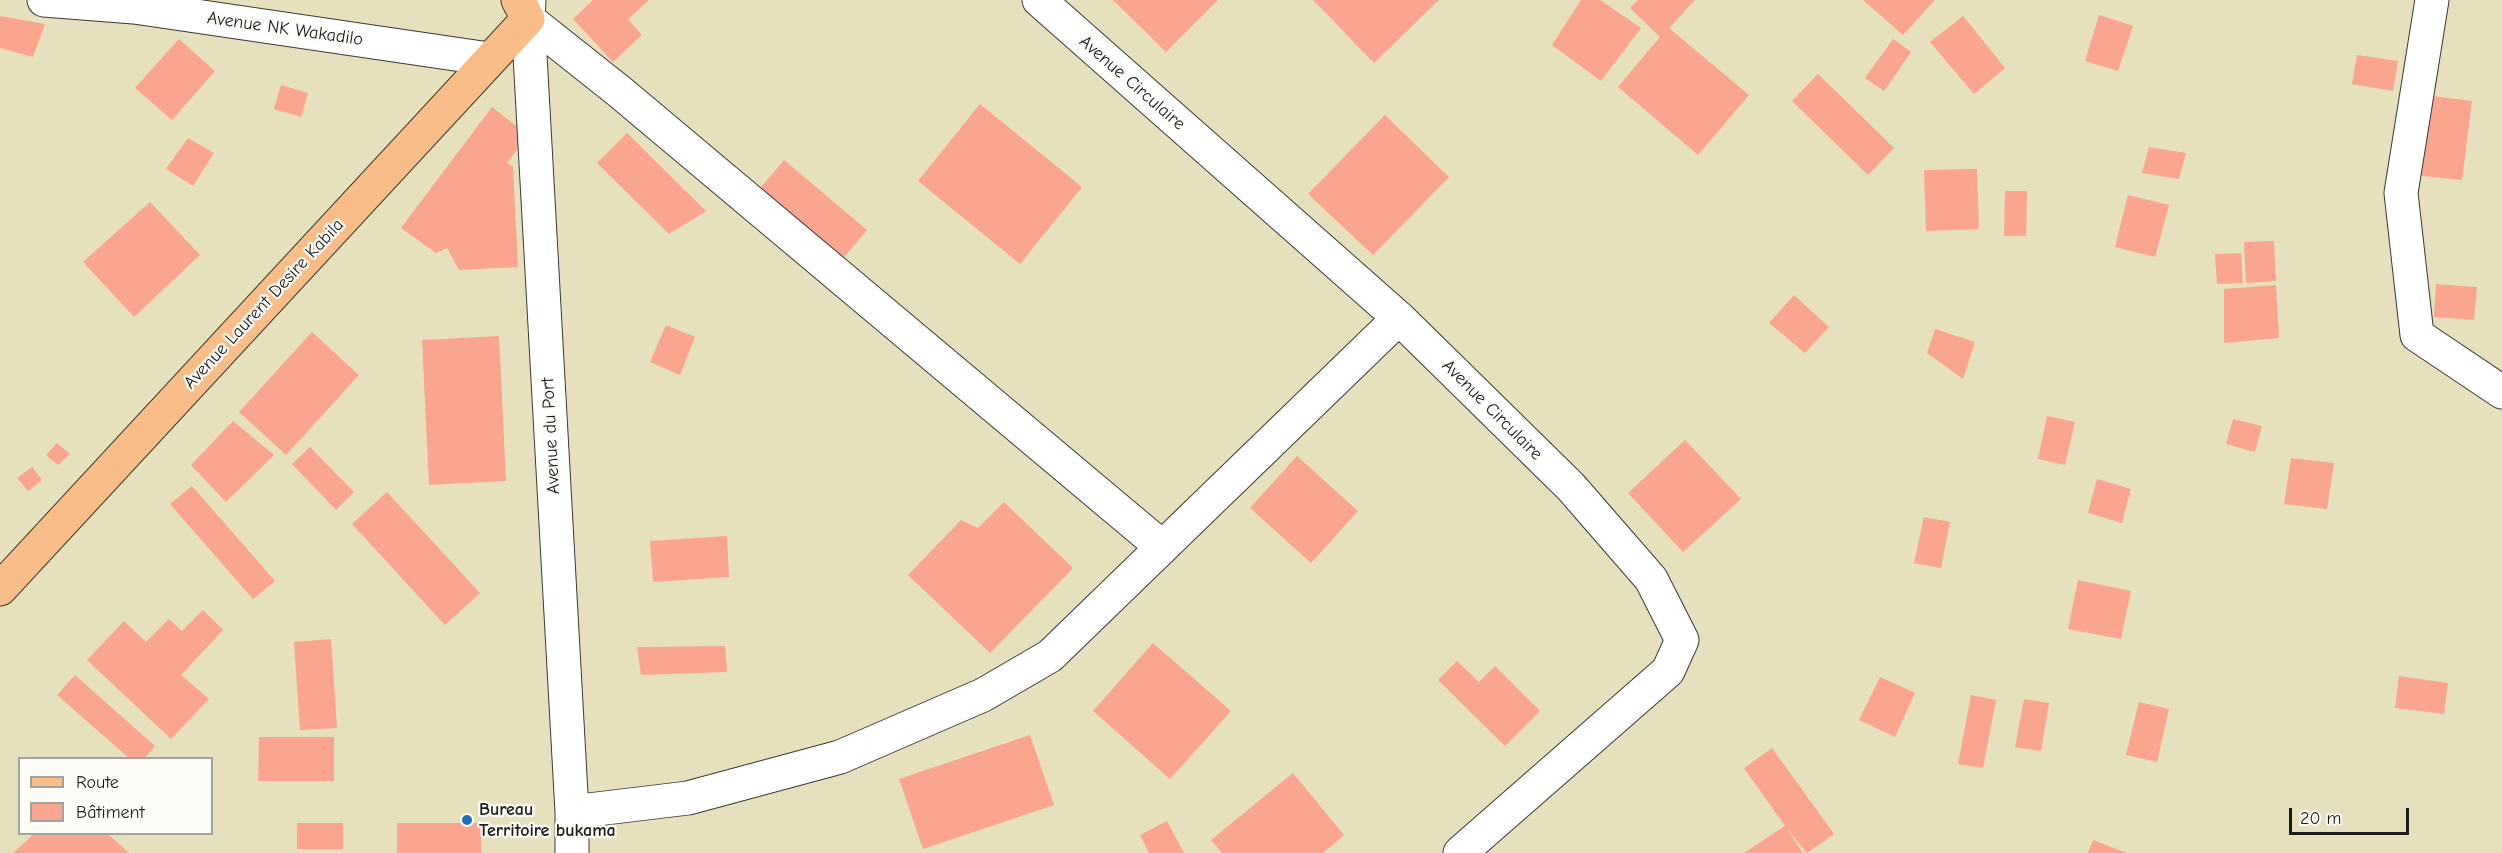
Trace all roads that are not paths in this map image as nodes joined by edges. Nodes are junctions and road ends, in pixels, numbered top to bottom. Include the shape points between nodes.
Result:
1 (44, 0) edge
2 (1038, 0) edge
3 (2432, 0) edge
4 (525, 6) edge
5 (489, 59) junction
6 (1399, 318) junction
7 (2502, 393) edge
8 (1162, 547) junction
9 (0, 589) edge
10 (572, 812) junction
11 (572, 853) edge
12 (1460, 853) edge

1 - 5 street, Avenue NK Wakadilo via 134,7
2 - 6 street, Avenue Circulaire
3 - 7 street via 2401,193 2417,335
4 - 5 main road, Avenue Laurent Desire Kabila
4 - 8 street via 620,92
4 - 10 street, Avenue du Port
5 - 9 main road, Avenue Laurent Desire Kabila
6 - 8 street
6 - 12 street, Avenue Circulaire via 1578,496 1650,579 1682,640 1668,671
8 - 10 street via 1050,656 983,695 840,757 688,798
10 - 11 street, Avenue du Port

